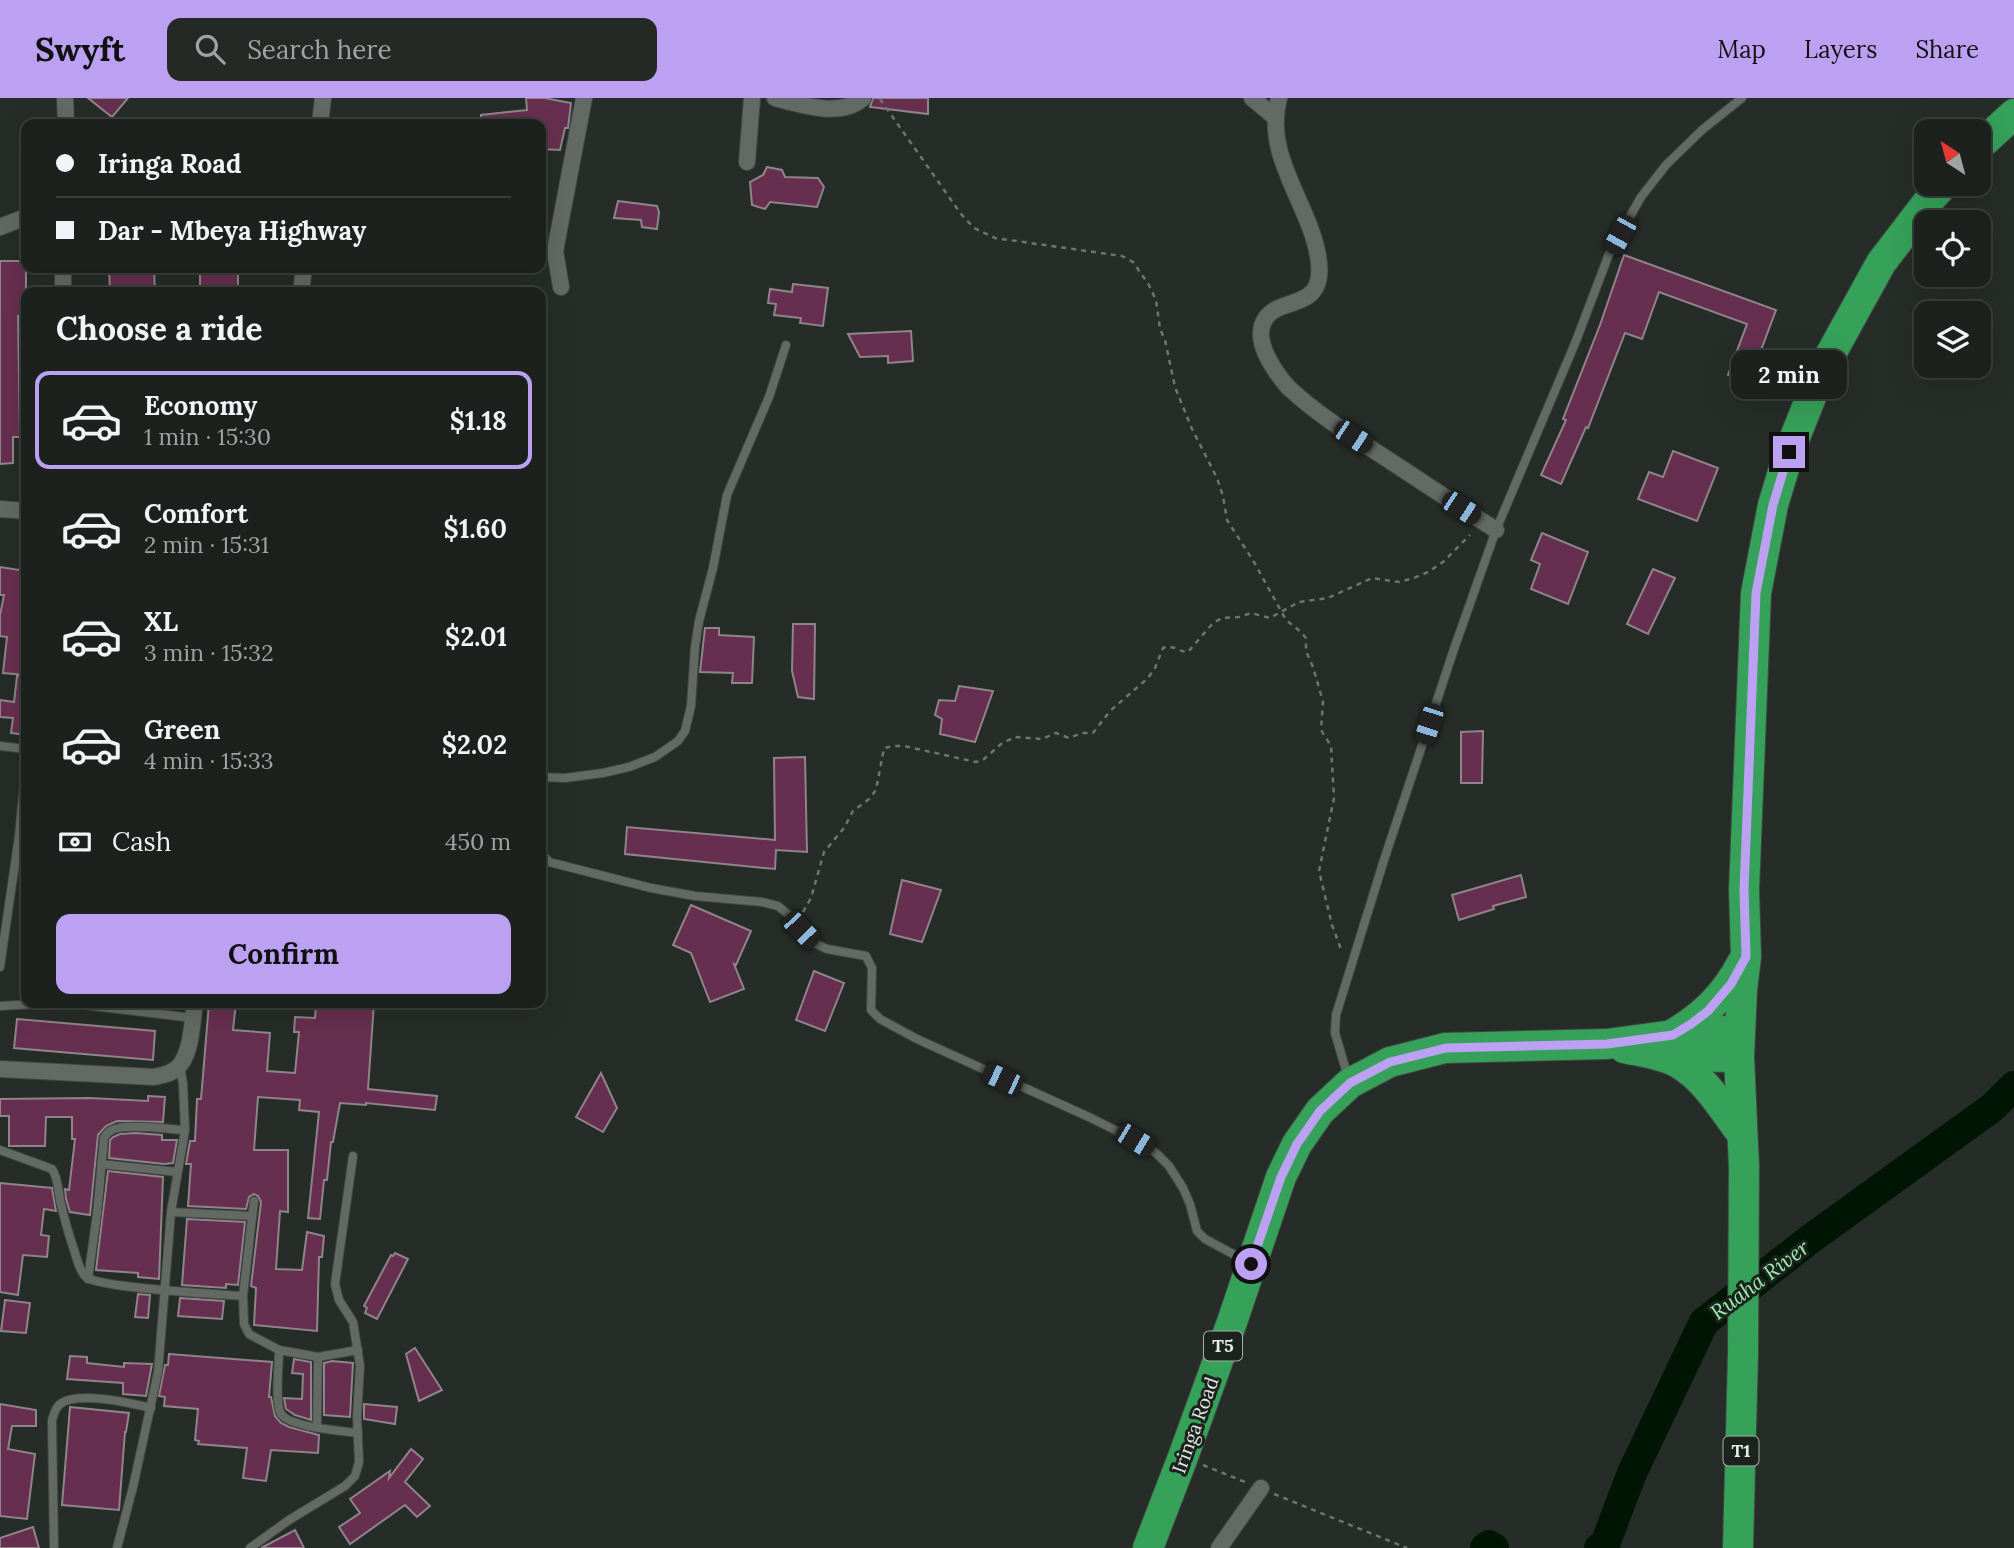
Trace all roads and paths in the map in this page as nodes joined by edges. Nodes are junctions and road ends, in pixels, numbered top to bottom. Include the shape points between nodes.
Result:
1 (65, 98) edge
2 (323, 98) edge
3 (584, 98) edge
4 (752, 98) edge
5 (775, 98) edge
6 (863, 98) edge
7 (879, 98) edge
8 (1252, 98) edge
9 (1279, 98) edge
10 (1742, 98) edge
11 (2014, 114) edge
12 (1276, 118) junction
13 (66, 119) edge
14 (321, 119) edge
15 (1992, 134) edge
16 (747, 162) dead end
17 (1933, 196) edge
18 (21, 218) edge
19 (0, 227) edge
20 (561, 287) dead end
21 (786, 345) dead end
22 (0, 509) edge
23 (21, 511) edge
24 (1489, 526) junction
25 (1280, 611) junction
26 (0, 746) edge
27 (21, 748) edge
28 (546, 777) edge
29 (21, 848) edge
30 (546, 858) edge
31 (795, 923) junction
32 (1746, 957) junction
33 (0, 967) edge
34 (1350, 971) junction
35 (21, 1005) edge
36 (0, 1006) edge
37 (155, 1008) edge
38 (194, 1010) edge
39 (1739, 1043) junction
40 (1665, 1045) junction
41 (180, 1066) junction
42 (0, 1069) edge
43 (1350, 1083) junction
44 (185, 1130) junction
45 (1741, 1133) junction
46 (0, 1150) edge
47 (353, 1156) dead end
48 (101, 1164) junction
49 (177, 1172) junction
50 (254, 1201) dead end
51 (170, 1212) junction
52 (252, 1216) junction
53 (1251, 1264) junction
54 (88, 1279) junction
55 (164, 1289) junction
56 (243, 1296) junction
57 (279, 1350) junction
58 (358, 1350) junction
59 (318, 1357) junction
60 (151, 1408) junction
61 (317, 1427) junction
62 (358, 1433) junction
63 (1184, 1457) junction
64 (1261, 1489) junction
65 (1406, 1547) edge
66 (54, 1548) edge
67 (117, 1548) edge
68 (250, 1548) edge
69 (1148, 1548) edge
70 (1219, 1548) edge
71 (1738, 1548) edge

1 - 13 street
2 - 14 street
3 - 20 street via 555,251
4 - 16 street
5 - 6 street via 836,108
7 - 25 path via 974,228 995,238 1122,256 1133,262 1156,300 1175,387 1217,478 1227,520
8 - 12 street
9 - 12 street
10 - 24 lane via 1666,165 1641,197 1609,254 1562,376
11 - 15 highway
12 - 24 street via 1287,172 1320,269 1314,292 1269,315 1262,326 1264,348 1273,368 1332,422
17 - 32 highway, T1 via 1881,263 1822,370 1773,505 1756,593 1744,890
18 - 19 street
21 - 28 lane via 727,495 699,621 685,732 655,757 629,768
22 - 23 street
24 - 25 path via 1421,575 1399,582 1372,578 1328,598 1299,602
24 - 34 lane
25 - 31 path via 1270,618 1251,613 1222,618 1185,653 1177,647 1163,648 1148,678 1110,711 1093,733 1069,738 1056,733 1042,739 1015,737 976,762 887,746 876,790 853,811 824,852 811,898
25 - 34 path via 1306,638 1323,702 1320,727 1331,747 1334,798 1319,871 1332,925
26 - 27 lane
29 - 33 lane
30 - 31 lane via 651,888 778,906
31 - 53 lane via 820,946 866,956 872,968 871,1010 880,1019 1156,1153 1182,1188 1197,1231
32 - 39 highway, T1
32 - 40 highway via 1708,1011
34 - 43 lane via 1335,1033
35 - 36 lane
37 - 38 lane
38 - 41 street
39 - 40 highway, T5
39 - 45 highway, T1
40 - 43 highway, T5 via 1446,1048 1390,1062
40 - 45 highway via 1676,1062 1721,1104
41 - 42 street via 155,1077
41 - 44 lane
43 - 53 highway, Iringa Road / T5 via 1320,1111 1297,1144
44 - 48 lane via 114,1129 104,1138
44 - 49 lane
45 - 71 highway, T1 via 1743,1353
46 - 54 lane via 52,1169 75,1255
47 - 58 lane via 335,1284 353,1322
48 - 49 lane
48 - 54 lane
49 - 51 lane
50 - 52 lane
51 - 52 lane
51 - 55 lane
52 - 56 lane
53 - 63 highway, Iringa Road / T5
54 - 55 lane
55 - 56 lane
55 - 60 lane
56 - 57 lane via 249,1335
57 - 59 lane
57 - 61 lane via 280,1412 289,1422
58 - 59 lane
58 - 62 lane
59 - 61 lane
60 - 66 lane via 99,1398 61,1403 54,1411
60 - 67 lane
61 - 62 lane
62 - 68 lane via 355,1476
63 - 64 path
63 - 69 highway, Iringa Road / T5
64 - 65 path
64 - 70 street

